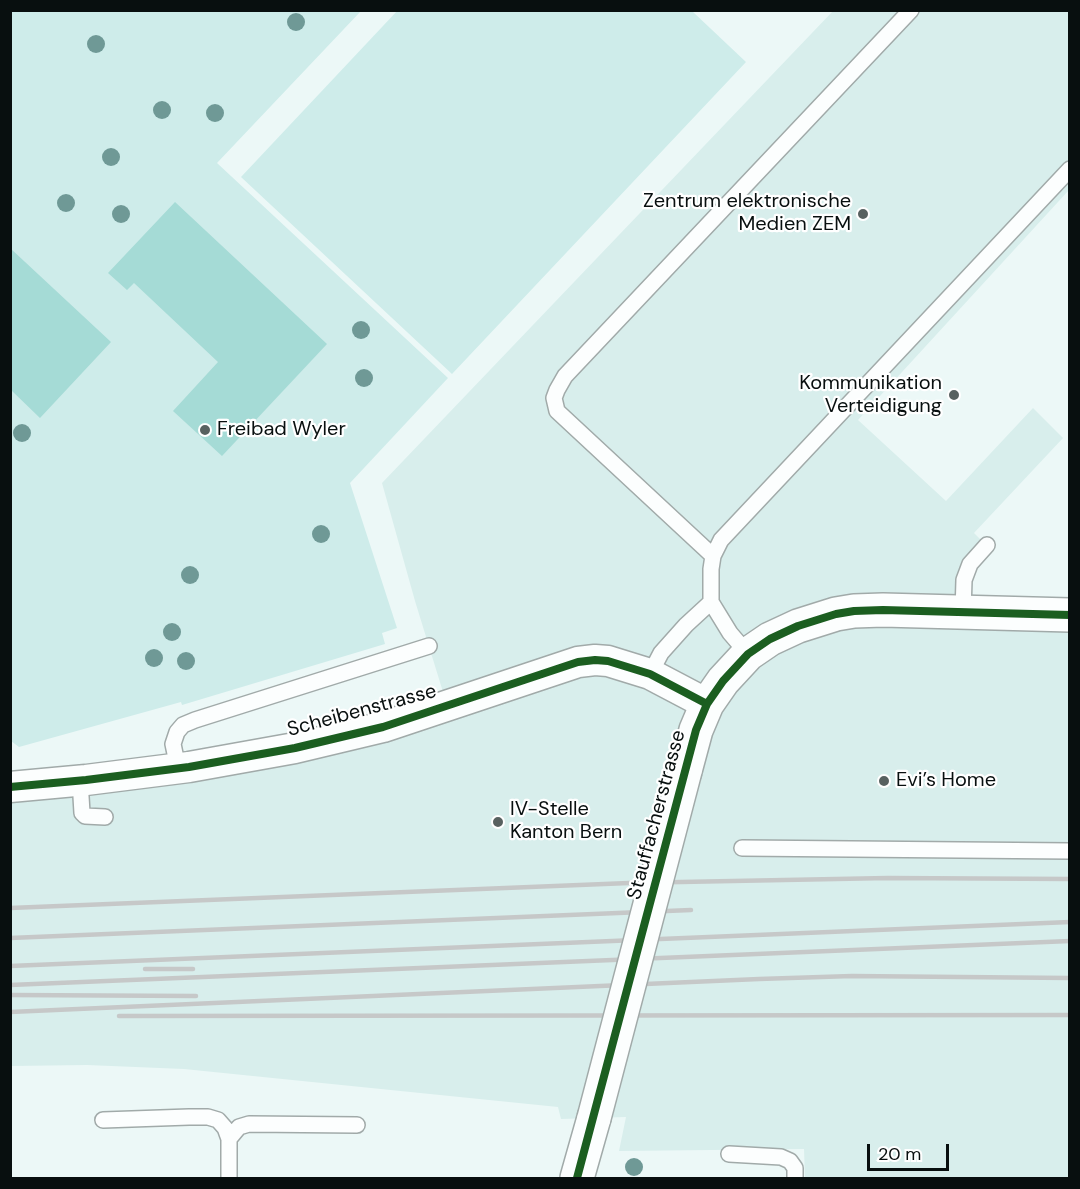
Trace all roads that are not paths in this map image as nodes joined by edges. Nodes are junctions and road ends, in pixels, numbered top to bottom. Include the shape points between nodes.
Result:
1 (911, 10) edge
2 (1070, 169) edge
3 (987, 545) dead end
4 (713, 556) junction
5 (711, 602) junction
6 (963, 612) junction
7 (1070, 615) edge
8 (429, 646) dead end
9 (748, 654) junction
10 (650, 674) junction
11 (707, 704) junction
12 (178, 768) junction
13 (80, 780) junction
14 (10, 787) edge
15 (105, 817) dead end
16 (742, 848) dead end
17 (1070, 851) edge
18 (103, 1120) dead end
19 (357, 1125) dead end
20 (229, 1139) junction
21 (729, 1154) dead end
22 (229, 1179) edge
23 (577, 1179) edge
24 (795, 1179) edge

1 - 4 lane via 565,376 554,398 557,411
2 - 4 lane via 728,531
3 - 6 lane via 970,564 964,580
4 - 5 lane
5 - 9 lane
5 - 10 lane via 660,653
6 - 7 street, Stauffacherstrasse
6 - 9 street, Stauffacherstrasse via 883,610 836,614 798,626
8 - 12 lane via 183,725 173,744
9 - 11 street, Stauffacherstrasse
10 - 11 street, Scheibenstrasse
10 - 12 street, Scheibenstrasse via 608,661 578,662 383,727 295,748
11 - 23 street, Stauffacherstrasse, bridge via 696,730
12 - 13 street, Scheibenstrasse
13 - 14 street, Scheibenstrasse
13 - 15 lane via 82,813
16 - 17 lane
18 - 20 lane via 208,1117 218,1120
19 - 20 lane via 249,1124 239,1127
20 - 22 lane
21 - 24 lane via 781,1157 795,1168

